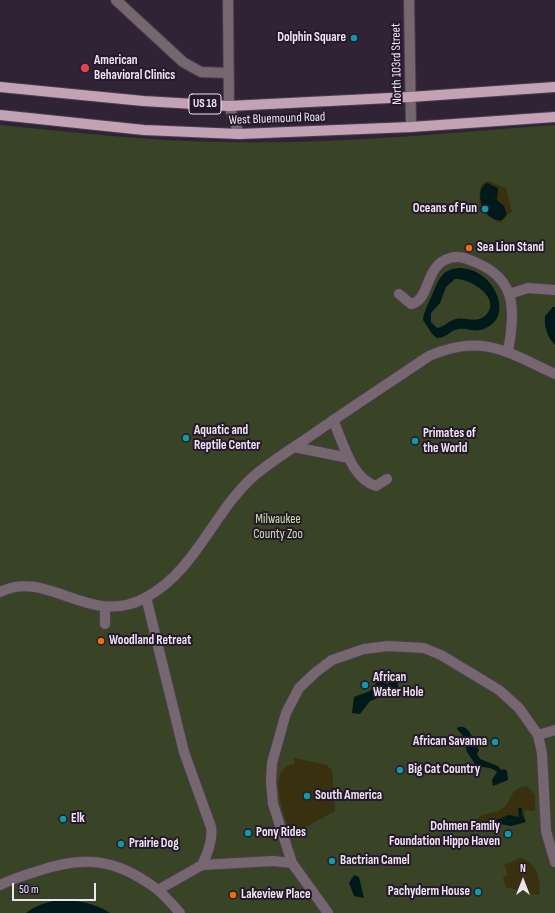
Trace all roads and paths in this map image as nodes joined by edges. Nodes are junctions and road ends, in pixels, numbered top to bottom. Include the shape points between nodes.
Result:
1 (116, 0) edge
2 (228, 0) edge
3 (409, 0) edge
4 (229, 73) junction
5 (0, 87) edge
6 (555, 87) edge
7 (410, 97) junction
8 (229, 106) junction
9 (0, 115) edge
10 (555, 116) edge
11 (411, 127) junction
12 (239, 134) junction
13 (555, 290) edge
14 (399, 294) dead end
15 (509, 294) junction
16 (508, 351) junction
17 (555, 374) edge
18 (333, 420) junction
19 (294, 447) junction
20 (349, 458) junction
21 (387, 479) dead end
22 (0, 592) edge
23 (146, 598) junction
24 (105, 607) junction
25 (105, 624) dead end
26 (555, 730) edge
27 (538, 735) junction
28 (555, 862) edge
29 (292, 863) junction
30 (202, 864) junction
31 (0, 885) edge
32 (158, 890) junction
33 (180, 913) edge
34 (328, 913) edge

1 - 4 street via 183,62 201,72
2 - 4 street
3 - 7 street, North 103rd Street
4 - 8 street
5 - 8 main road, West Bluemound Road / US 18 via 143,101
6 - 7 main road, West Bluemound Road / US 18
7 - 8 main road, West Bluemound Road / US 18
7 - 11 street, North 103rd Street
8 - 12 street
9 - 12 main road, West Bluemound Road / US 18 via 144,130
10 - 11 main road, West Bluemound Road / US 18
11 - 12 main road, West Bluemound Road / US 18
13 - 15 street via 528,288
14 - 15 street via 411,304 416,303 420,300 436,265 458,257 481,265 494,273 503,281
15 - 16 street via 512,330
16 - 17 street
16 - 18 street via 480,345 447,348 429,356
18 - 19 street
18 - 20 street
19 - 20 street
19 - 23 street via 240,490 224,509 188,563
20 - 21 street via 360,478 368,484 376,486
22 - 24 street via 36,586 91,606
23 - 24 street via 131,604
23 - 30 street via 184,752 211,827 208,852
24 - 25 street
26 - 27 street
27 - 28 street via 542,753 546,831
27 - 29 street via 519,708 499,690 441,655 424,648 388,646 364,649 332,660 312,676 294,697 284,719 273,756 273,804
29 - 30 street via 273,861
29 - 34 street
30 - 32 street
31 - 32 street via 12,878 77,860 110,864
32 - 33 street

